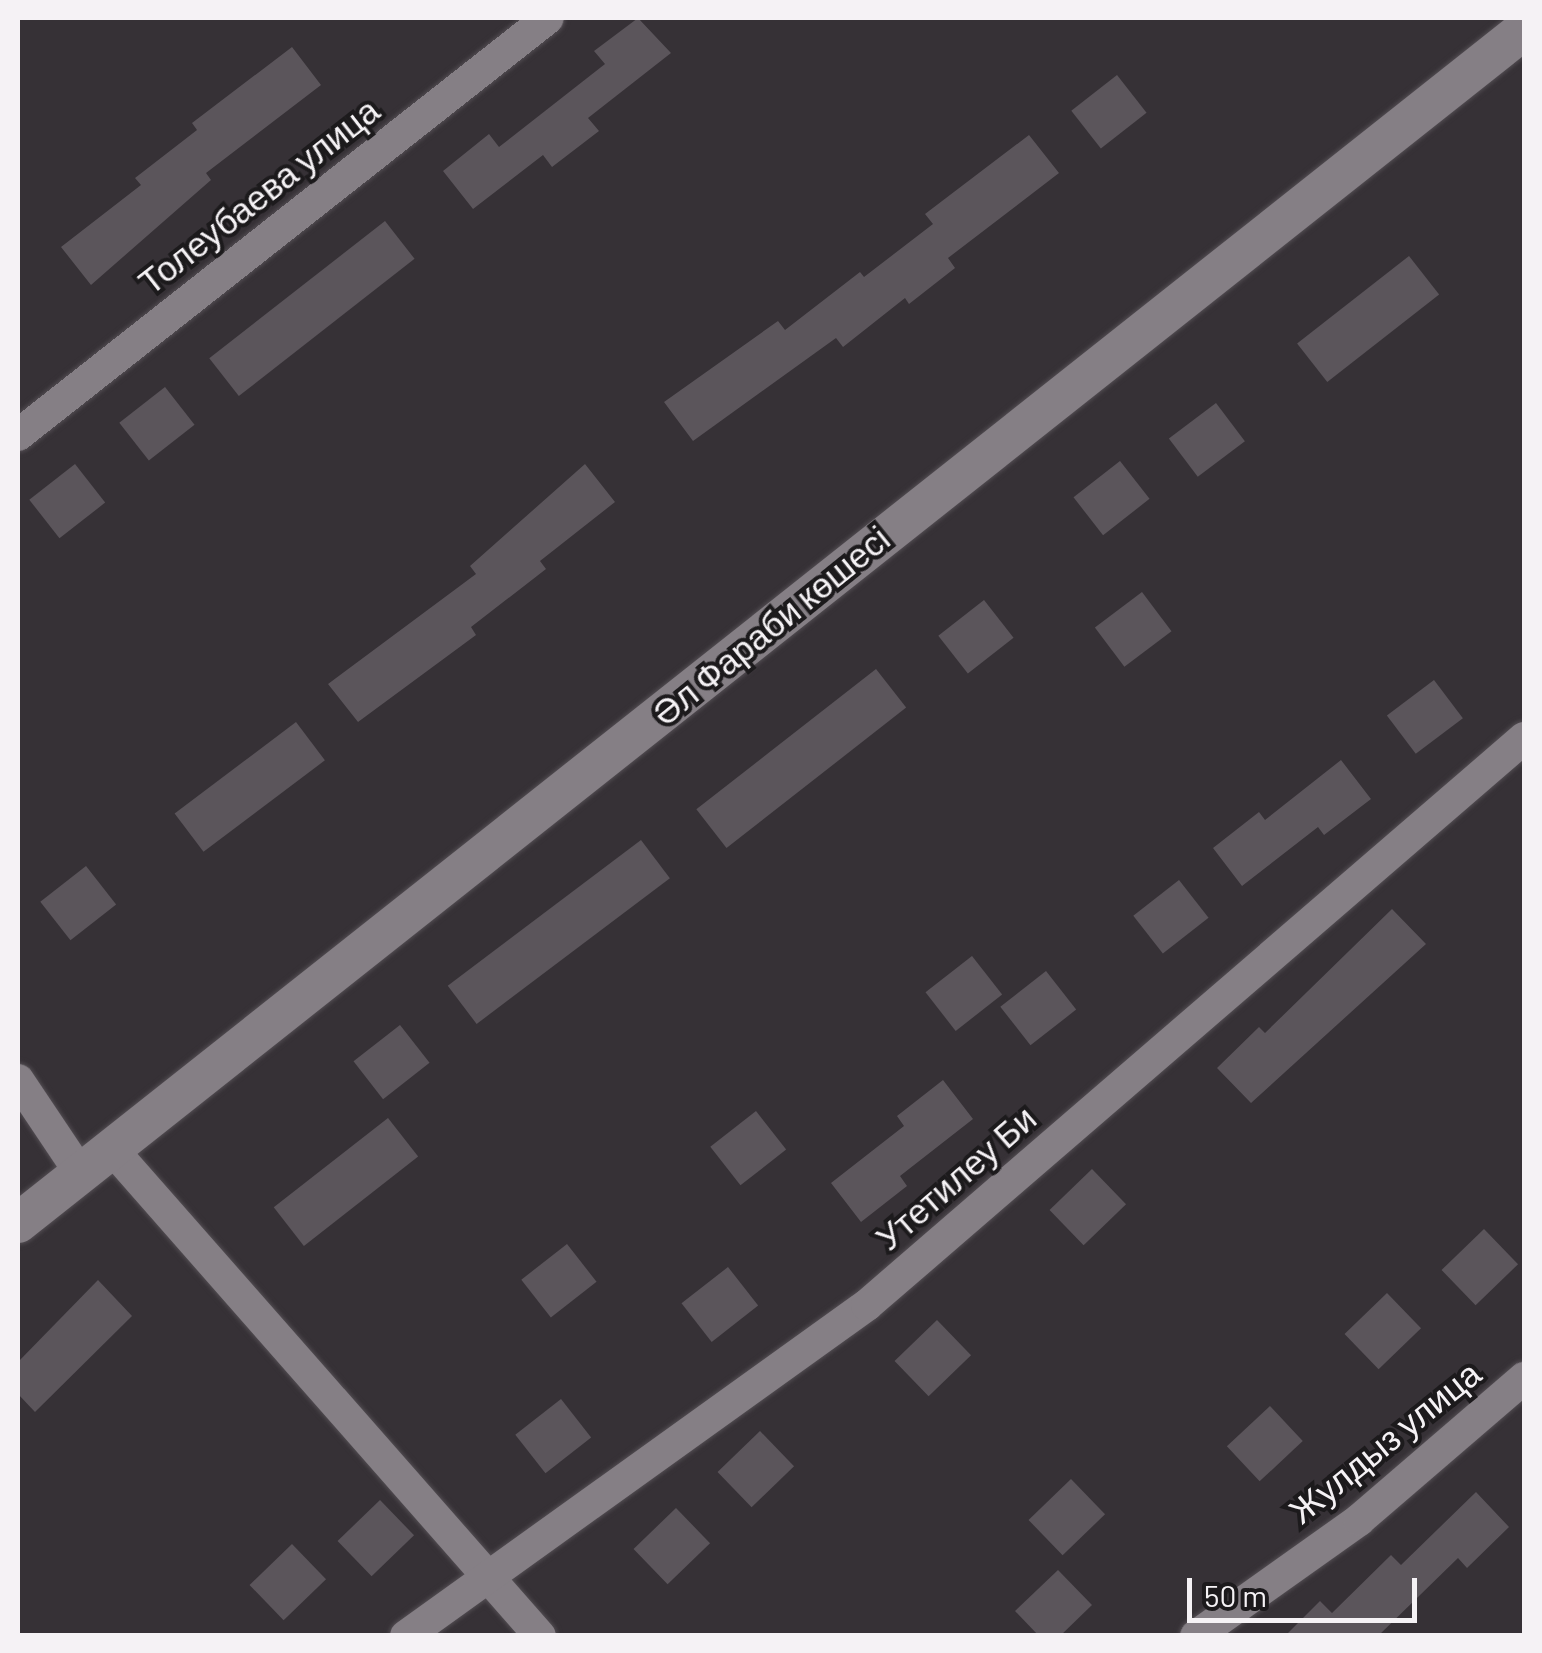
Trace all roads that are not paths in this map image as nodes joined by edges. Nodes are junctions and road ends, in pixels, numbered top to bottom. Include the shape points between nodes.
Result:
1 (548, 18) edge
2 (1524, 30) edge
3 (18, 435) edge
4 (1524, 738) edge
5 (18, 1080) edge
6 (112, 1149) junction
7 (81, 1174) junction
8 (18, 1223) edge
9 (1524, 1378) edge
10 (487, 1578) junction
11 (406, 1636) edge
12 (540, 1636) edge
13 (1196, 1636) edge

1 - 3 street, Толеубаева улица
2 - 6 street, Әл Фараби көшесі
4 - 10 street, Утетилеу Би via 868,1304
5 - 7 street
6 - 7 street, Әл Фараби көшесі
6 - 10 street
7 - 8 street, Әл Фараби көшесі
9 - 13 street, Жулдыз улица via 1359,1520
10 - 11 street, Утетилеу Би
10 - 12 street

